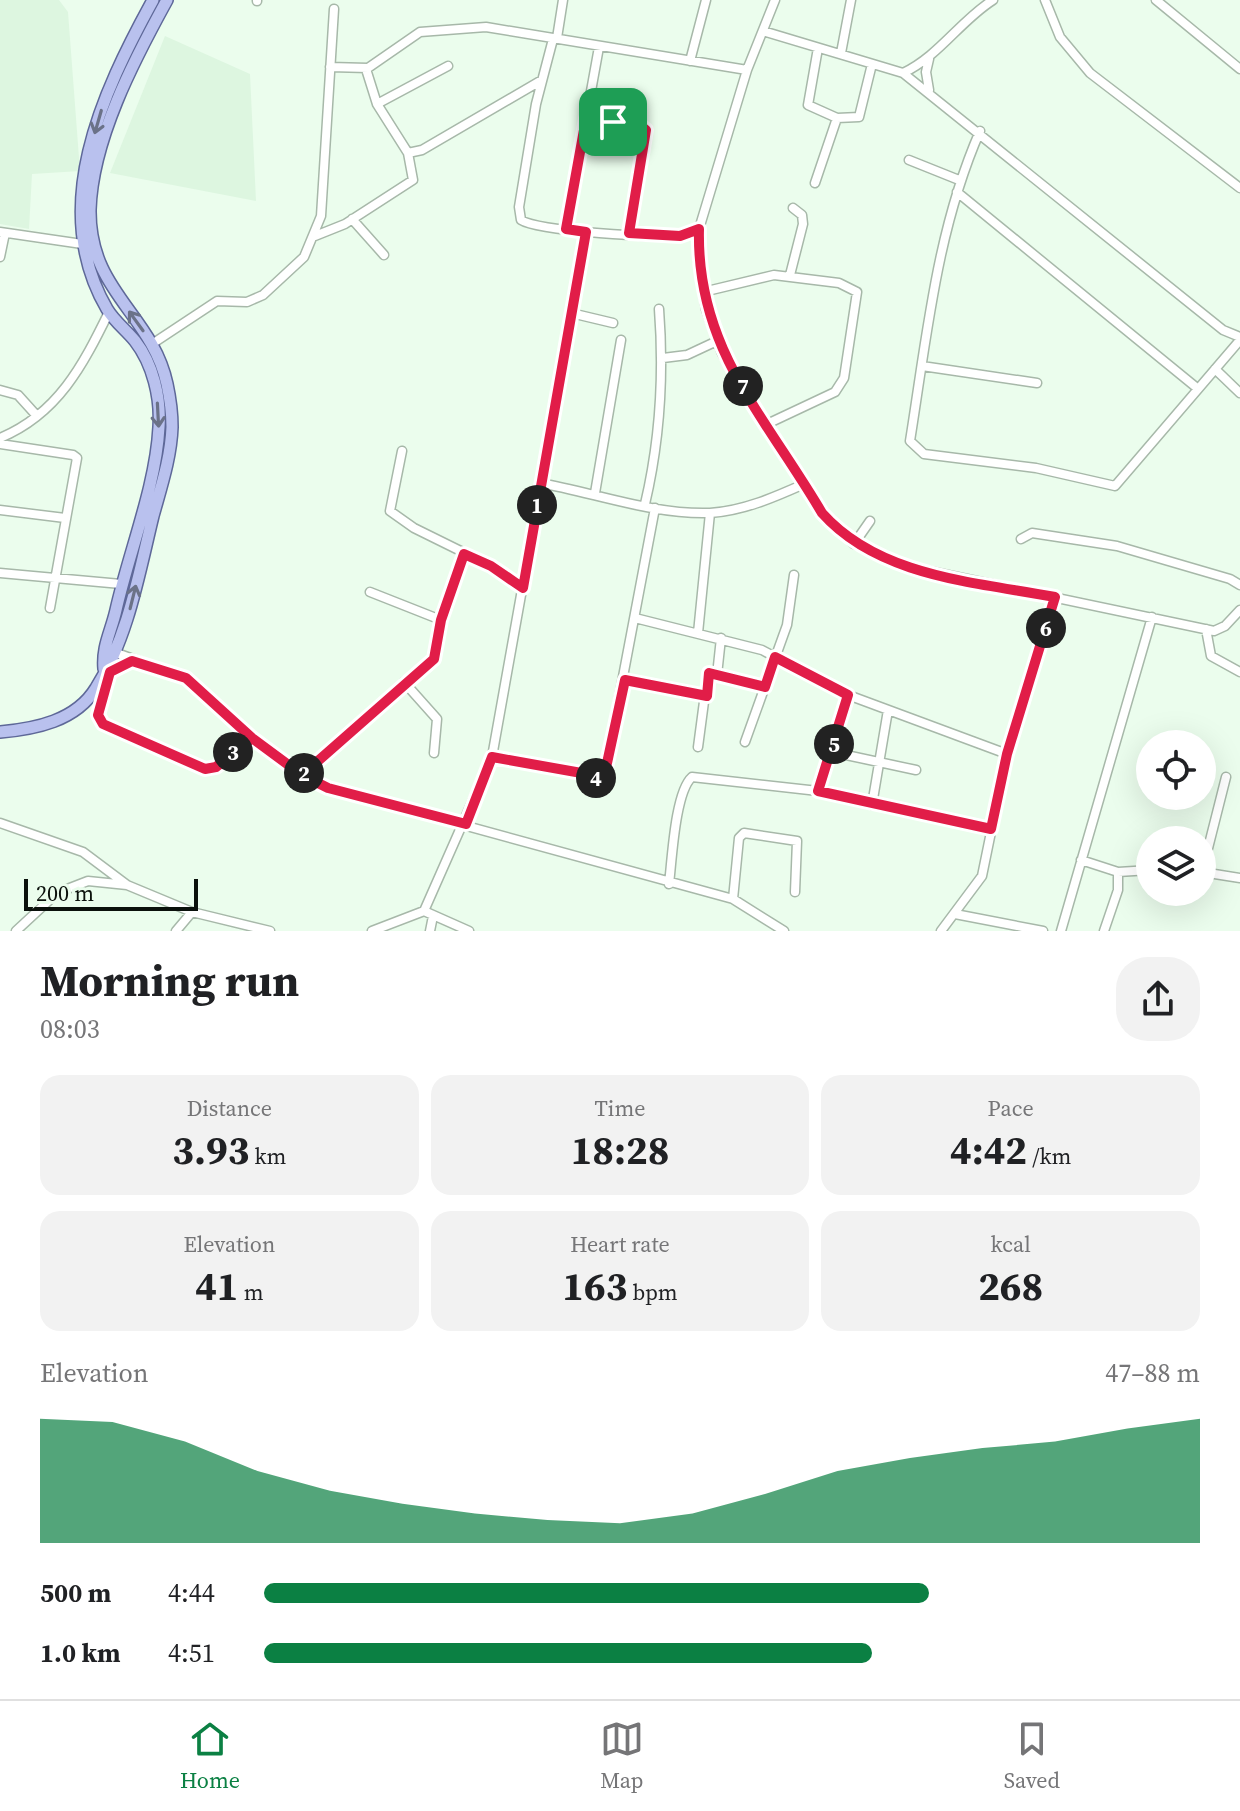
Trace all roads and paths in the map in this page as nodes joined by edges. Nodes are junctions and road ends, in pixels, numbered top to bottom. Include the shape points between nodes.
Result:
1 (153, 0) edge
2 (167, 0) edge
3 (563, 0) edge
4 (706, 0) edge
5 (775, 0) edge
6 (851, 0) edge
7 (993, 0) edge
8 (1045, 0) edge
9 (1156, 0) edge
10 (334, 9) dead end
11 (763, 31) junction
12 (555, 38) junction
13 (599, 47) junction
14 (818, 48) junction
15 (841, 53) junction
16 (930, 58) junction
17 (690, 61) junction
18 (872, 64) junction
19 (448, 66) dead end
20 (330, 67) junction
21 (366, 69) junction
22 (1240, 69) edge
23 (747, 70) junction
24 (903, 73) junction
25 (542, 80) junction
26 (929, 90) junction
27 (377, 104) junction
28 (837, 118) junction
29 (586, 119) junction
30 (980, 131) junction
31 (408, 153) junction
32 (909, 160) dead end
33 (959, 180) junction
34 (815, 183) dead end
35 (1240, 188) edge
36 (957, 192) junction
37 (793, 208) dead end
38 (352, 219) junction
39 (566, 229) junction
40 (699, 229) junction
41 (3, 232) edge
42 (586, 232) junction
43 (629, 233) junction
44 (315, 236) junction
45 (87, 245) junction
46 (384, 255) dead end
47 (0, 257) edge
48 (790, 275) junction
49 (703, 292) junction
50 (659, 309) dead end
51 (109, 312) junction
52 (571, 313) junction
53 (613, 323) dead end
54 (1240, 338) edge
55 (621, 340) dead end
56 (717, 341) junction
57 (152, 344) junction
58 (663, 358) junction
59 (922, 366) junction
60 (1215, 369) junction
61 (1037, 383) dead end
62 (1197, 388) junction
63 (0, 390) edge
64 (1240, 393) edge
65 (37, 416) junction
66 (767, 424) junction
67 (0, 441) edge
68 (402, 451) dead end
69 (540, 483) junction
70 (804, 484) junction
71 (595, 493) junction
72 (645, 504) junction
73 (655, 508) junction
74 (0, 510) edge
75 (710, 513) junction
76 (65, 518) junction
77 (870, 521) dead end
78 (1021, 539) dead end
79 (854, 544) junction
80 (464, 554) junction
81 (0, 573) edge
82 (54, 575) junction
83 (794, 575) dead end
84 (121, 584) junction
85 (1240, 585) edge
86 (523, 588) junction
87 (370, 592) dead end
88 (1055, 597) junction
89 (50, 608) dead end
90 (1240, 610) edge
91 (1152, 617) junction
92 (635, 618) junction
93 (441, 620) junction
94 (1206, 629) junction
95 (698, 633) junction
96 (721, 638) junction
97 (108, 650) junction
98 (775, 657) junction
99 (132, 661) junction
100 (1240, 672) edge
101 (717, 675) junction
102 (625, 680) junction
103 (404, 682) junction
104 (765, 687) junction
105 (848, 695) junction
106 (707, 696) junction
107 (888, 710) junction
108 (0, 732) edge
109 (252, 738) junction
110 (745, 742) dead end
111 (698, 747) dead end
112 (832, 752) junction
113 (434, 753) dead end
114 (1007, 754) junction
115 (492, 757) junction
116 (879, 764) junction
117 (916, 770) dead end
118 (302, 775) junction
119 (1226, 777) dead end
120 (818, 791) junction
121 (872, 805) junction
122 (0, 823) edge
123 (466, 824) junction
124 (1214, 826) edge
125 (991, 829) junction
126 (1081, 860) junction
127 (1136, 871) edge
128 (1118, 872) junction
129 (1216, 874) edge
130 (1240, 878) edge
131 (669, 884) junction
132 (127, 885) junction
133 (795, 892) dead end
134 (733, 899) junction
135 (429, 914) junction
136 (955, 914) junction
137 (190, 916) junction
138 (401, 921) junction
139 (16, 931) edge
140 (176, 931) edge
141 (190, 931) edge
142 (270, 931) edge
143 (372, 931) edge
144 (400, 931) edge
145 (430, 931) edge
146 (469, 931) edge
147 (784, 931) edge
148 (941, 931) edge
149 (1043, 931) edge
150 (1061, 931) edge
151 (1104, 931) edge

1 -> 45 main road via 106,96 95,132 80,207
2 - 45 main road via 125,80 106,136
3 - 12 street
4 - 17 street
5 - 11 street
6 - 15 street
7 - 16 street via 963,22
8 - 35 street via 1060,37 1090,73
9 - 22 street
10 - 20 street
11 - 14 street
11 - 23 street
12 - 13 street
12 - 21 street via 502,28 420,32
12 - 25 street
13 - 17 street
13 - 29 street
14 - 15 street
14 - 28 street via 808,105
15 - 18 street
16 - 24 street
16 - 26 street
17 - 23 street
18 - 24 street
18 - 28 street via 859,117
19 - 27 street
20 - 21 street
20 - 44 street via 321,216
21 - 27 street
23 - 40 street
24 - 26 street
25 - 31 street via 422,150
25 - 39 street via 519,215 526,224
26 - 30 street
27 - 31 street
28 - 34 street
29 - 39 street
29 - 43 street via 646,130
30 - 33 street
30 - 54 street via 1223,330
31 - 38 street via 413,180
32 - 33 street
33 - 36 street
36 - 59 street via 942,242
36 - 62 street
37 - 48 street via 803,224
38 - 44 street
38 - 46 street
39 - 42 street
40 - 43 street via 680,236
40 - 49 street
41 - 45 street
41 - 47 street
42 - 43 street
42 - 52 street
44 - 57 street via 304,257 263,295 247,302 217,301
45 - 51 main road via 93,281
57 -> 45 main road
48 - 49 street via 756,277
48 - 66 street via 854,288 851,337 844,378 835,392
49 - 56 street
50 - 58 street
51 - 65 street via 72,383
51 -> 84 main road via 141,350 159,406 155,460
52 - 53 street
52 - 69 street
54 - 60 street
55 - 71 street
56 - 58 street via 687,355
56 - 66 street
97 -> 57 main road via 128,616 168,460 170,402
58 - 72 street
59 - 61 street
59 - 62 street via 910,441 916,449 1036,468 1106,486 1122,482
60 - 62 street
60 - 64 street
63 - 65 street via 18,395
65 - 67 street
66 - 70 street
67 - 76 street via 75,456
68 - 80 street via 390,511
69 - 71 street
69 - 86 street
70 - 75 street
70 - 79 street via 822,513
71 - 72 street
72 - 73 street
73 - 75 street
73 - 92 street
74 - 76 street
75 - 95 street
76 - 82 street
77 - 79 street
78 - 85 street via 1032,533 1117,546
79 - 88 street via 910,567
80 - 86 street
80 - 93 street
81 - 82 street
82 - 84 street
82 - 89 street
83 - 98 street via 787,625
84 - 97 main road
86 - 115 street
87 - 93 street
88 - 91 street
88 - 114 street
90 - 94 street via 1225,626
91 - 94 street
91 - 126 street
92 - 95 street
92 - 102 street
93 - 103 street via 434,659
94 - 100 street via 1211,656
95 - 96 street
96 - 98 street
96 - 101 street
97 - 99 street
97 - 108 main road via 96,689 76,710 36,727
98 - 104 street
98 - 105 street
99 - 109 street via 186,678
99 - 109 street via 110,672 98,715 103,724 205,769 216,767
101 - 104 street
101 - 106 street via 709,673
102 - 106 street
102 - 115 street via 604,777
103 - 113 street via 437,719
103 - 118 street
104 - 110 street
105 - 107 street
105 - 112 street
106 - 111 street
107 - 114 street
107 - 116 street
109 - 118 street
112 - 116 street
112 - 120 street
114 - 125 street
115 - 123 street
116 - 117 street
116 - 121 street
118 - 123 street via 360,799
119 - 124 street
120 - 121 street
120 - 131 street via 692,777 676,827
121 - 125 street
122 - 132 street via 83,852
123 - 131 street
123 - 135 street
125 - 136 street via 982,876
126 - 128 street
126 - 150 street
127 - 128 street
128 - 151 street via 1118,890
129 - 130 street
131 - 134 street
132 - 137 street
132 - 139 street via 88,881 69,886
133 - 134 street via 797,841 744,833 739,838
134 - 147 street
135 - 138 street
135 - 145 street
135 - 146 street
136 - 148 street
136 - 149 street
137 - 140 street
137 - 141 street
137 - 142 street
138 - 143 street
138 - 144 street

